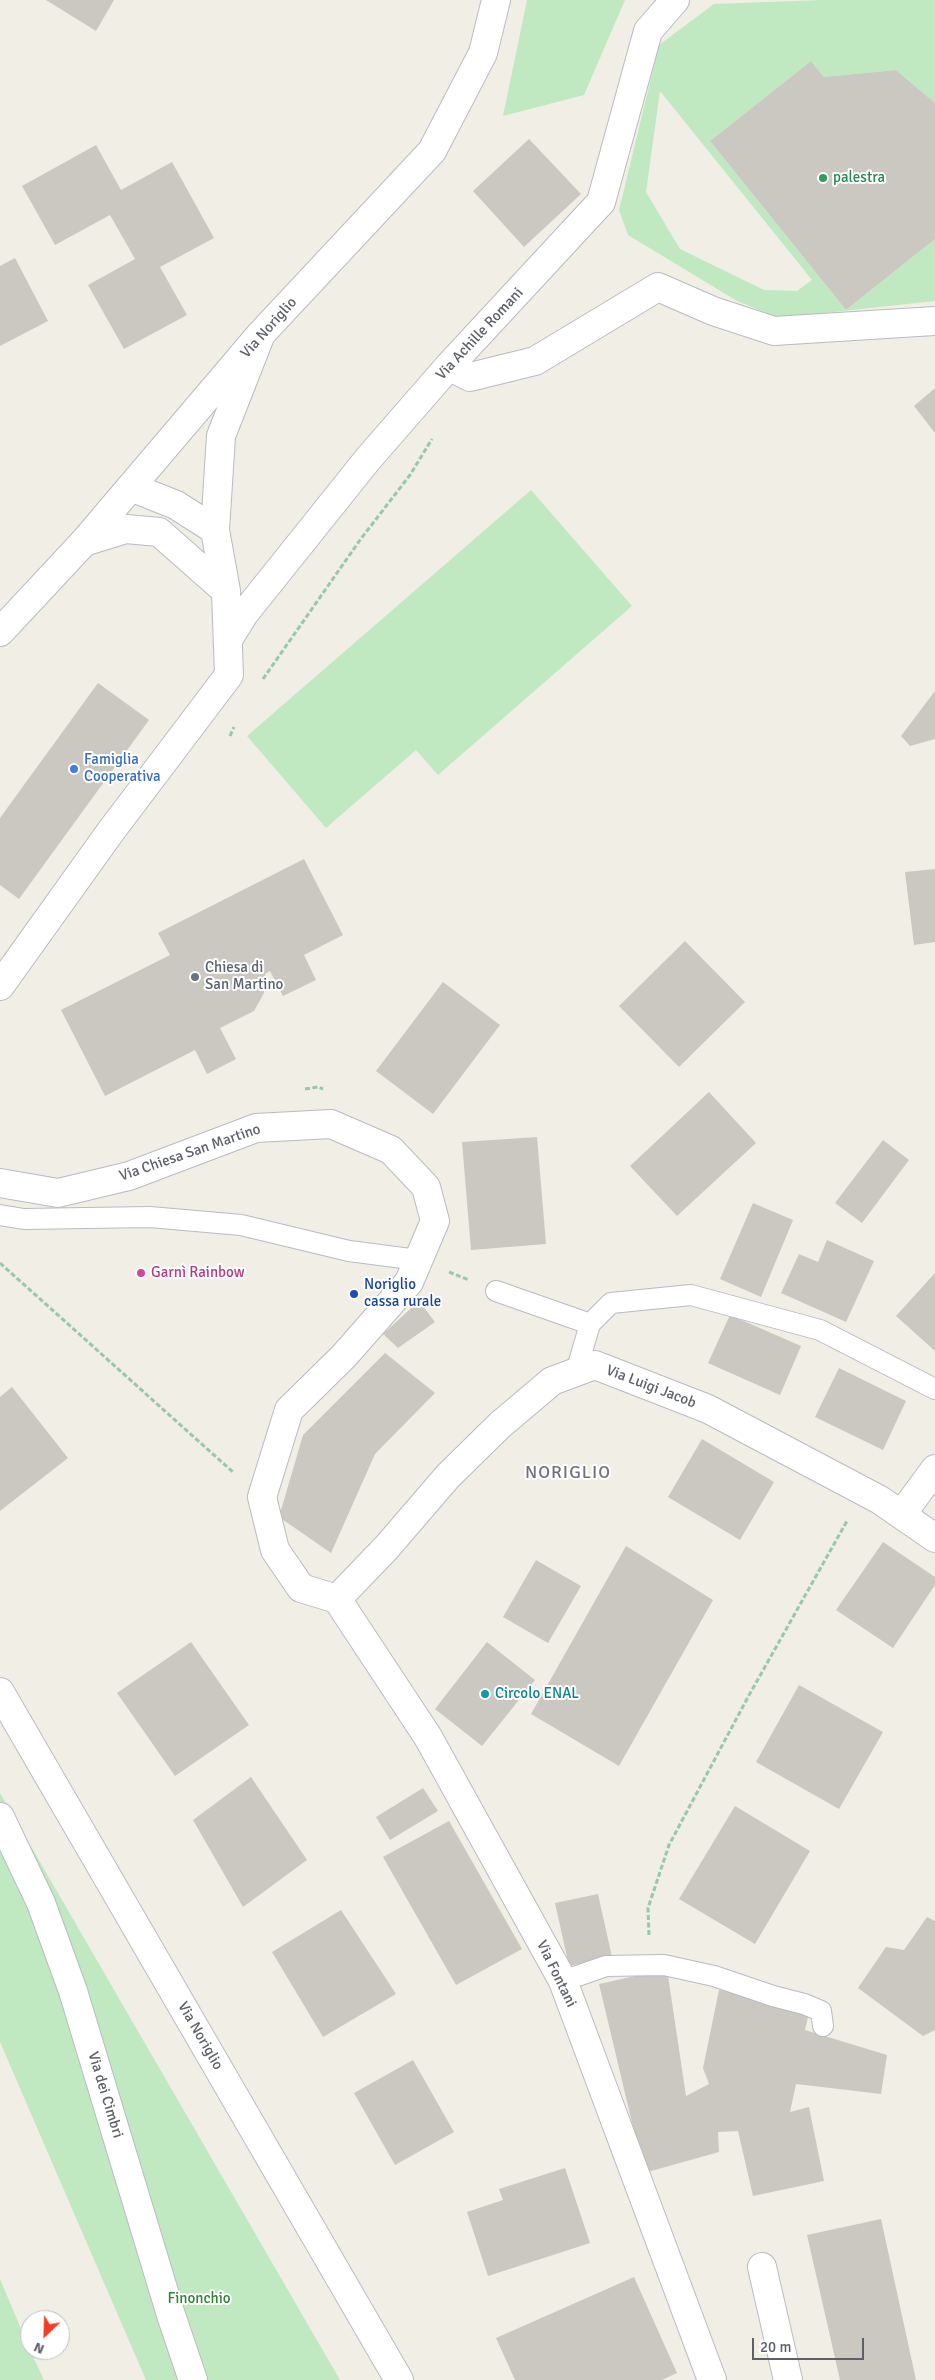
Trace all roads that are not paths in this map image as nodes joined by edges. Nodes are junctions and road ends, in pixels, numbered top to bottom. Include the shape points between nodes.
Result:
1 (496, 0) edge
2 (675, 0) edge
3 (935, 320) edge
4 (260, 336) junction
5 (450, 366) junction
6 (131, 487) junction
7 (214, 530) junction
8 (159, 532) junction
9 (84, 542) junction
10 (226, 591) junction
11 (0, 632) edge
12 (228, 640) junction
13 (0, 986) edge
14 (0, 1183) edge
15 (0, 1215) edge
16 (418, 1260) junction
17 (496, 1291) road end
18 (590, 1324) junction
19 (576, 1372) junction
20 (935, 1389) edge
21 (935, 1469) edge
22 (902, 1514) junction
23 (935, 1538) edge
24 (336, 1599) junction
25 (0, 1692) edge
26 (0, 1817) edge
27 (563, 1981) junction
28 (823, 2026) dead end
29 (762, 2267) dead end
30 (193, 2380) edge
31 (398, 2380) edge
32 (712, 2380) edge
33 (788, 2380) edge

1 - 4 street, Via Noriglio via 483,53 432,151
2 - 5 street, Via Achille Romani via 648,31 601,202
3 - 5 street via 774,330 713,312 658,287 535,362 470,377
4 - 6 street, Via Noriglio
4 - 7 street via 221,436
5 - 12 street, Via Achille Romani via 368,459 244,614
6 - 7 street via 176,505
6 - 8 street
6 - 9 street, Via Noriglio
7 - 10 street
8 - 9 street via 126,529
8 - 10 street
9 - 11 street, Via Noriglio
10 - 12 street
12 - 13 street via 229,675 111,831
14 - 16 street, Via Chiesa San Martino via 58,1193 129,1176 256,1128 331,1124 391,1150 426,1188 435,1221
15 - 16 lane via 24,1219 150,1217 241,1225 349,1251
16 - 24 street, Via Chiesa San Martino via 409,1282 344,1356 289,1410 262,1497 275,1550 301,1588
17 - 18 lane
18 - 19 lane
18 - 20 lane via 611,1303 691,1294 820,1330
19 - 22 street, Via Luigi Jacob via 595,1365 708,1409
19 - 24 street, Via Luigi Jacob via 552,1381 500,1426 448,1476
21 - 22 street
22 - 23 street, Via Luigi Jacob
24 - 27 street, Via Fontani via 428,1737
25 - 31 street, Via Noriglio
26 - 30 street, Via dei Cimbri via 41,1903 73,1991
27 - 28 lane via 606,1966 664,1965 714,1976 804,2004 821,2011
27 - 32 street, Via Fontani
29 - 33 street

